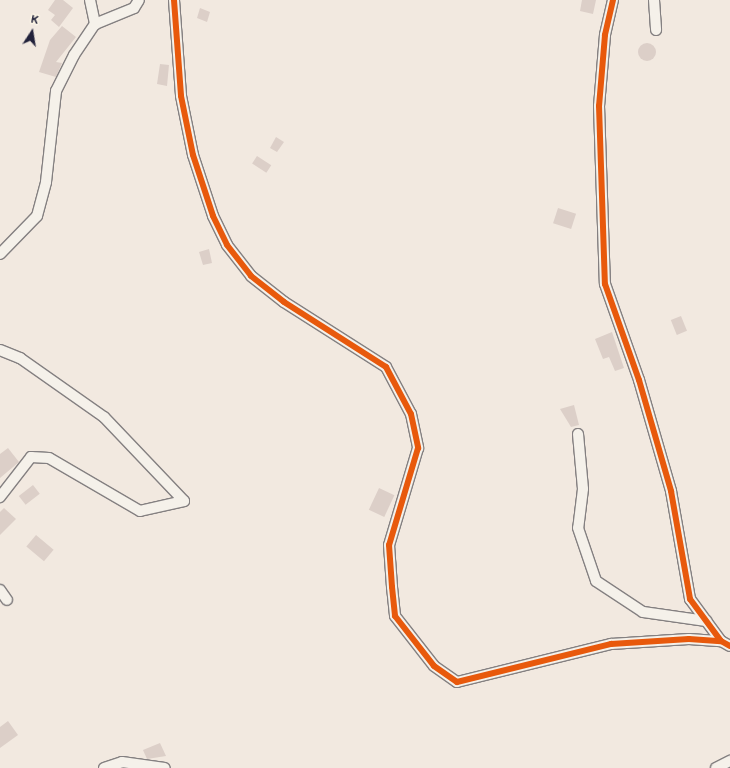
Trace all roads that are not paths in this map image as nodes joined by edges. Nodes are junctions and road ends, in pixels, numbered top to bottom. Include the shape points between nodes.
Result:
1 (90, 0) edge
2 (139, 0) edge
3 (174, 0) edge
4 (613, 0) edge
5 (654, 0) edge
6 (95, 24) junction
7 (656, 30) dead end
8 (0, 254) edge
9 (0, 350) edge
10 (578, 434) dead end
11 (0, 497) edge
12 (0, 590) edge
13 (7, 600) dead end
14 (706, 621) junction
15 (726, 644) edge
16 (730, 761) edge
17 (104, 768) edge
18 (165, 768) edge
19 (716, 768) edge

1 - 6 street
2 - 6 street via 134,8
3 - 15 street via 181,96 193,155 227,244 252,276 284,302 386,367 411,414 418,448 389,545 395,616 430,660 457,682 611,644 664,639
4 - 14 street via 605,35 599,106 605,284 639,380 670,491 690,599
5 - 7 street
6 - 8 street via 74,55 56,91 46,182 37,216
9 - 11 street via 20,358 104,417 184,501 140,511 49,458 31,457
10 - 14 street via 583,489 578,528 596,581 643,612
12 - 13 street
14 - 15 street
16 - 19 street
17 - 18 street via 122,762

